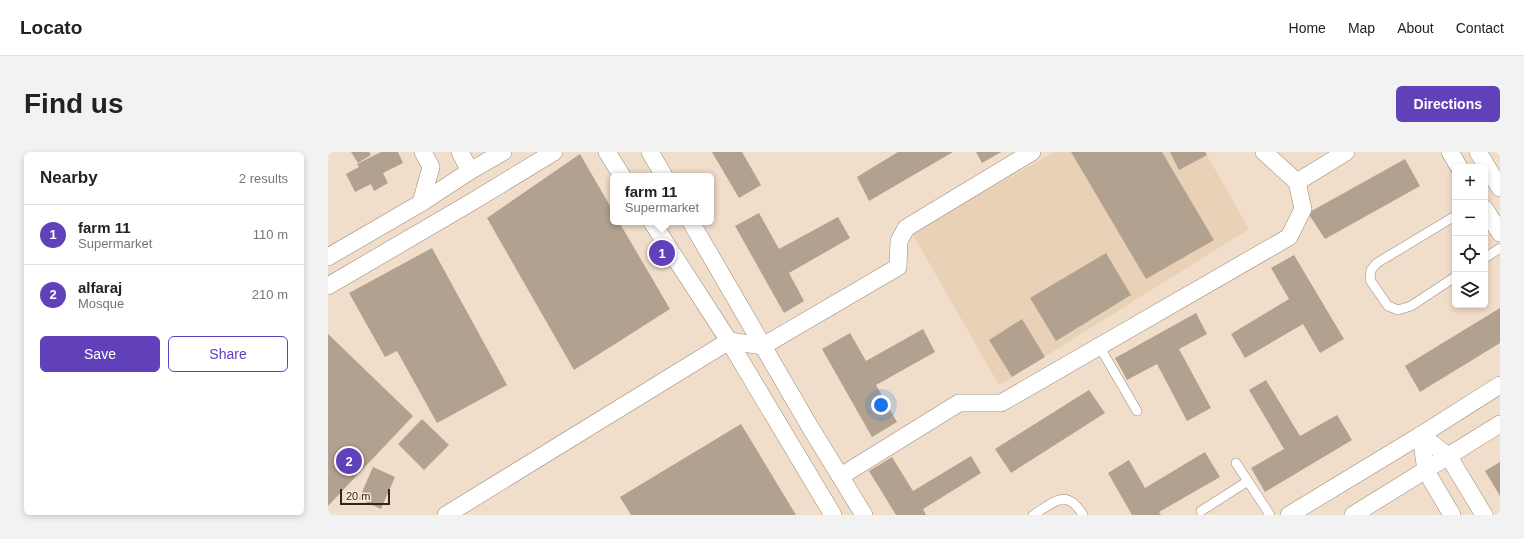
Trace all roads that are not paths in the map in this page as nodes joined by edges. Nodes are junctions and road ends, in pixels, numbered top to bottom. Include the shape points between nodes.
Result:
1 (423, 152) edge
2 (460, 152) edge
3 (503, 152) edge
4 (554, 152) edge
5 (607, 152) edge
6 (650, 152) edge
7 (1032, 152) edge
8 (1264, 152) edge
9 (1346, 152) edge
10 (1450, 152) edge
11 (1478, 152) edge
12 (1457, 164) edge
13 (470, 171) junction
14 (620, 173) edge
15 (662, 173) edge
16 (1297, 182) junction
17 (1500, 188) edge
18 (421, 202) junction
19 (1488, 214) edge
20 (1452, 218) edge
21 (654, 225) edge
22 (693, 225) edge
23 (1500, 233) edge
24 (1500, 248) edge
25 (1488, 256) edge
26 (328, 257) edge
27 (1452, 279) edge
28 (328, 286) edge
29 (729, 341) junction
30 (763, 346) junction
31 (1099, 346) junction
32 (1500, 385) edge
33 (1136, 411) dead end
34 (1500, 424) edge
35 (1421, 435) junction
36 (1449, 457) junction
37 (1236, 463) dead end
38 (1426, 471) junction
39 (841, 476) junction
40 (1248, 481) junction
41 (1201, 511) dead end
42 (446, 515) edge
43 (833, 515) edge
44 (864, 515) edge
45 (1033, 515) edge
46 (1083, 515) edge
47 (1270, 515) edge
48 (1289, 515) edge
49 (1353, 515) edge
50 (1452, 515) edge
51 (1484, 515) edge

1 - 18 street via 431,166
2 - 13 street
3 - 13 street
4 - 28 street
5 - 14 street
6 - 15 street
7 - 30 street via 906,228 899,241 898,267
8 - 16 street
9 - 16 street
10 - 12 street
11 - 17 street
13 - 18 street
16 - 31 street via 1303,209 1288,237
18 - 26 street
19 - 23 street
20 - 27 lane via 1377,263 1371,270 1370,280 1388,306 1398,310 1411,306
21 - 29 street
22 - 30 street
24 - 25 lane
29 - 30 street
29 - 42 street
29 - 43 street
30 - 39 street
31 - 33 lane
31 - 39 street via 1001,403 958,403
32 - 35 street
34 - 36 street
35 - 36 street
35 - 38 street
35 - 48 street
36 - 38 street
36 - 51 street
37 - 40 lane
38 - 49 street
38 - 50 street
39 - 44 street
40 - 41 lane
40 - 47 lane
45 - 46 lane via 1062,498 1077,505

